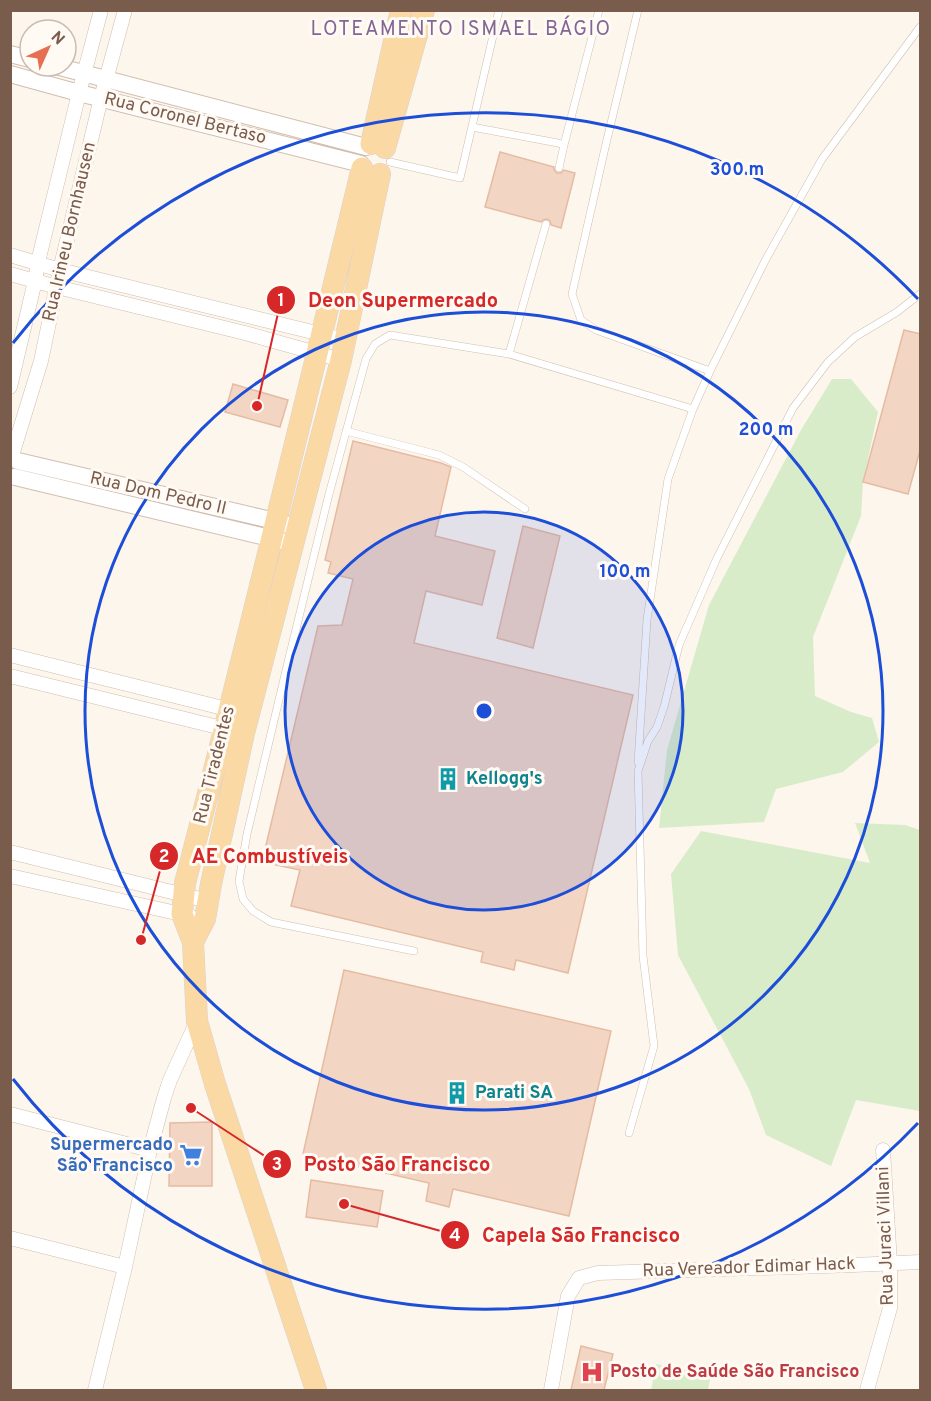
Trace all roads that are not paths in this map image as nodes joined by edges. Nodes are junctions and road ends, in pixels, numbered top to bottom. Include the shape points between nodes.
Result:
1 (101, 10) edge
2 (125, 10) edge
3 (401, 10) edge
4 (424, 10) edge
5 (499, 10) edge
6 (599, 10) edge
7 (638, 10) edge
8 (921, 27) edge
9 (78, 72) edge
10 (10, 74) edge
11 (84, 74) junction
12 (106, 79) junction
13 (79, 93) junction
14 (101, 98) junction
15 (235, 113) junction
16 (472, 127) junction
17 (231, 131) junction
18 (564, 145) junction
19 (374, 158) junction
20 (559, 168) dead end
21 (546, 224) dead end
22 (10, 255) edge
23 (38, 262) junction
24 (60, 270) junction
25 (10, 274) edge
26 (35, 280) junction
27 (57, 287) junction
28 (921, 294) edge
29 (246, 315) junction
30 (244, 333) junction
31 (320, 344) junction
32 (343, 350) junction
33 (509, 354) junction
34 (17, 355) junction
35 (41, 361) junction
36 (710, 371) junction
37 (10, 387) edge
38 (693, 409) junction
39 (346, 431) junction
40 (13, 464) edge
41 (525, 509) dead end
42 (273, 530) junction
43 (296, 536) junction
44 (10, 655) edge
45 (10, 676) edge
46 (137, 686) junction
47 (131, 706) junction
48 (236, 722) junction
49 (638, 771) junction
50 (10, 852) edge
51 (10, 876) edge
52 (183, 905) junction
53 (207, 910) junction
54 (192, 942) junction
55 (414, 951) dead end
56 (197, 1021) junction
57 (10, 1114) edge
58 (629, 1133) dead end
59 (150, 1149) junction
60 (883, 1150) dead end
61 (10, 1238) edge
62 (921, 1262) edge
63 (890, 1263) junction
64 (125, 1267) junction
65 (95, 1390) edge
66 (316, 1390) edge
67 (551, 1390) edge
68 (867, 1390) edge

1 - 11 street, Rua Irineu Bornhausen
2 - 12 street, Rua Irineu Bornhausen
3 - 19 main road, Rua Tiradentes
4 - 19 main road, Rua Tiradentes
5 - 16 lane
6 - 18 lane
7 - 36 lane via 573,294 581,320 596,330
8 - 36 lane via 822,159
9 - 11 street, Rua Coronel Bertaso
10 - 13 street, Rua Coronel Bertaso
11 - 12 street, Rua Coronel Bertaso
11 - 13 street, Rua Irineu Bornhausen
12 - 14 street, Rua Irineu Bornhausen
12 - 15 street, Rua Coronel Bertaso
13 - 14 street, Rua Coronel Bertaso
13 - 23 street, Rua Irineu Bornhausen
14 - 17 street, Rua Coronel Bertaso
14 - 24 street, Rua Irineu Bornhausen
15 - 17 street
15 - 19 street, Rua Coronel Bertaso
16 - 18 lane
16 - 19 lane, Rua Coronel Bertaso via 460,178
17 - 19 street, Rua Coronel Bertaso
18 - 20 lane
19 - 31 main road, Rua Tiradentes
19 - 32 main road, Rua Tiradentes
21 - 33 lane
22 - 23 street
23 - 24 street
23 - 26 street, Rua Irineu Bornhausen
24 - 27 street, Rua Irineu Bornhausen
24 - 29 street
25 - 26 street
26 - 27 street
26 - 34 street, Rua Irineu Bornhausen
27 - 30 street
27 - 35 street, Rua Irineu Bornhausen
28 - 49 lane via 855,337 828,362 793,408 717,558 679,645 664,707
29 - 30 street
29 - 31 street
30 - 31 street
31 - 32 street
31 - 32 street
31 - 42 main road, Rua Tiradentes
32 - 43 main road, Rua Tiradentes
33 - 38 lane
33 - 39 lane via 390,335 375,344 366,359
34 - 35 street
34 - 37 street, Rua Irineu Bornhausen
35 - 40 street, Rua Irineu Bornhausen
36 - 38 lane
38 - 49 lane via 668,479 647,620
39 - 41 lane via 440,455
39 - 55 lane via 249,822 239,881 243,899 253,911 272,922
40 - 42 street, Rua Dom Pedro II
42 - 43 street, Rua Dom Pedro II
42 - 48 main road, Rua Tiradentes
43 - 48 main road, Rua Tiradentes
44 - 46 street
45 - 47 street
46 - 47 street
46 - 48 street
47 - 48 street
48 - 52 main road, Rua Tiradentes via 185,883
48 - 53 main road, Rua Tiradentes
49 - 58 lane via 643,956 654,1046
50 - 52 street
51 - 52 street
52 - 53 street
52 - 54 main road
53 - 54 main road, Rua Tiradentes
54 - 56 main road
56 - 59 street via 170,1080
56 - 66 main road
57 - 59 street
59 - 64 street
60 - 63 street, Rua Juraci Villani
61 - 64 street
62 - 63 street, Rua Vereador Edimar Hack
63 - 67 street, Rua Vereador Edimar Hack via 598,1273 579,1278 568,1296
63 - 68 street, Rua Juraci Villani via 890,1308
64 - 65 street

